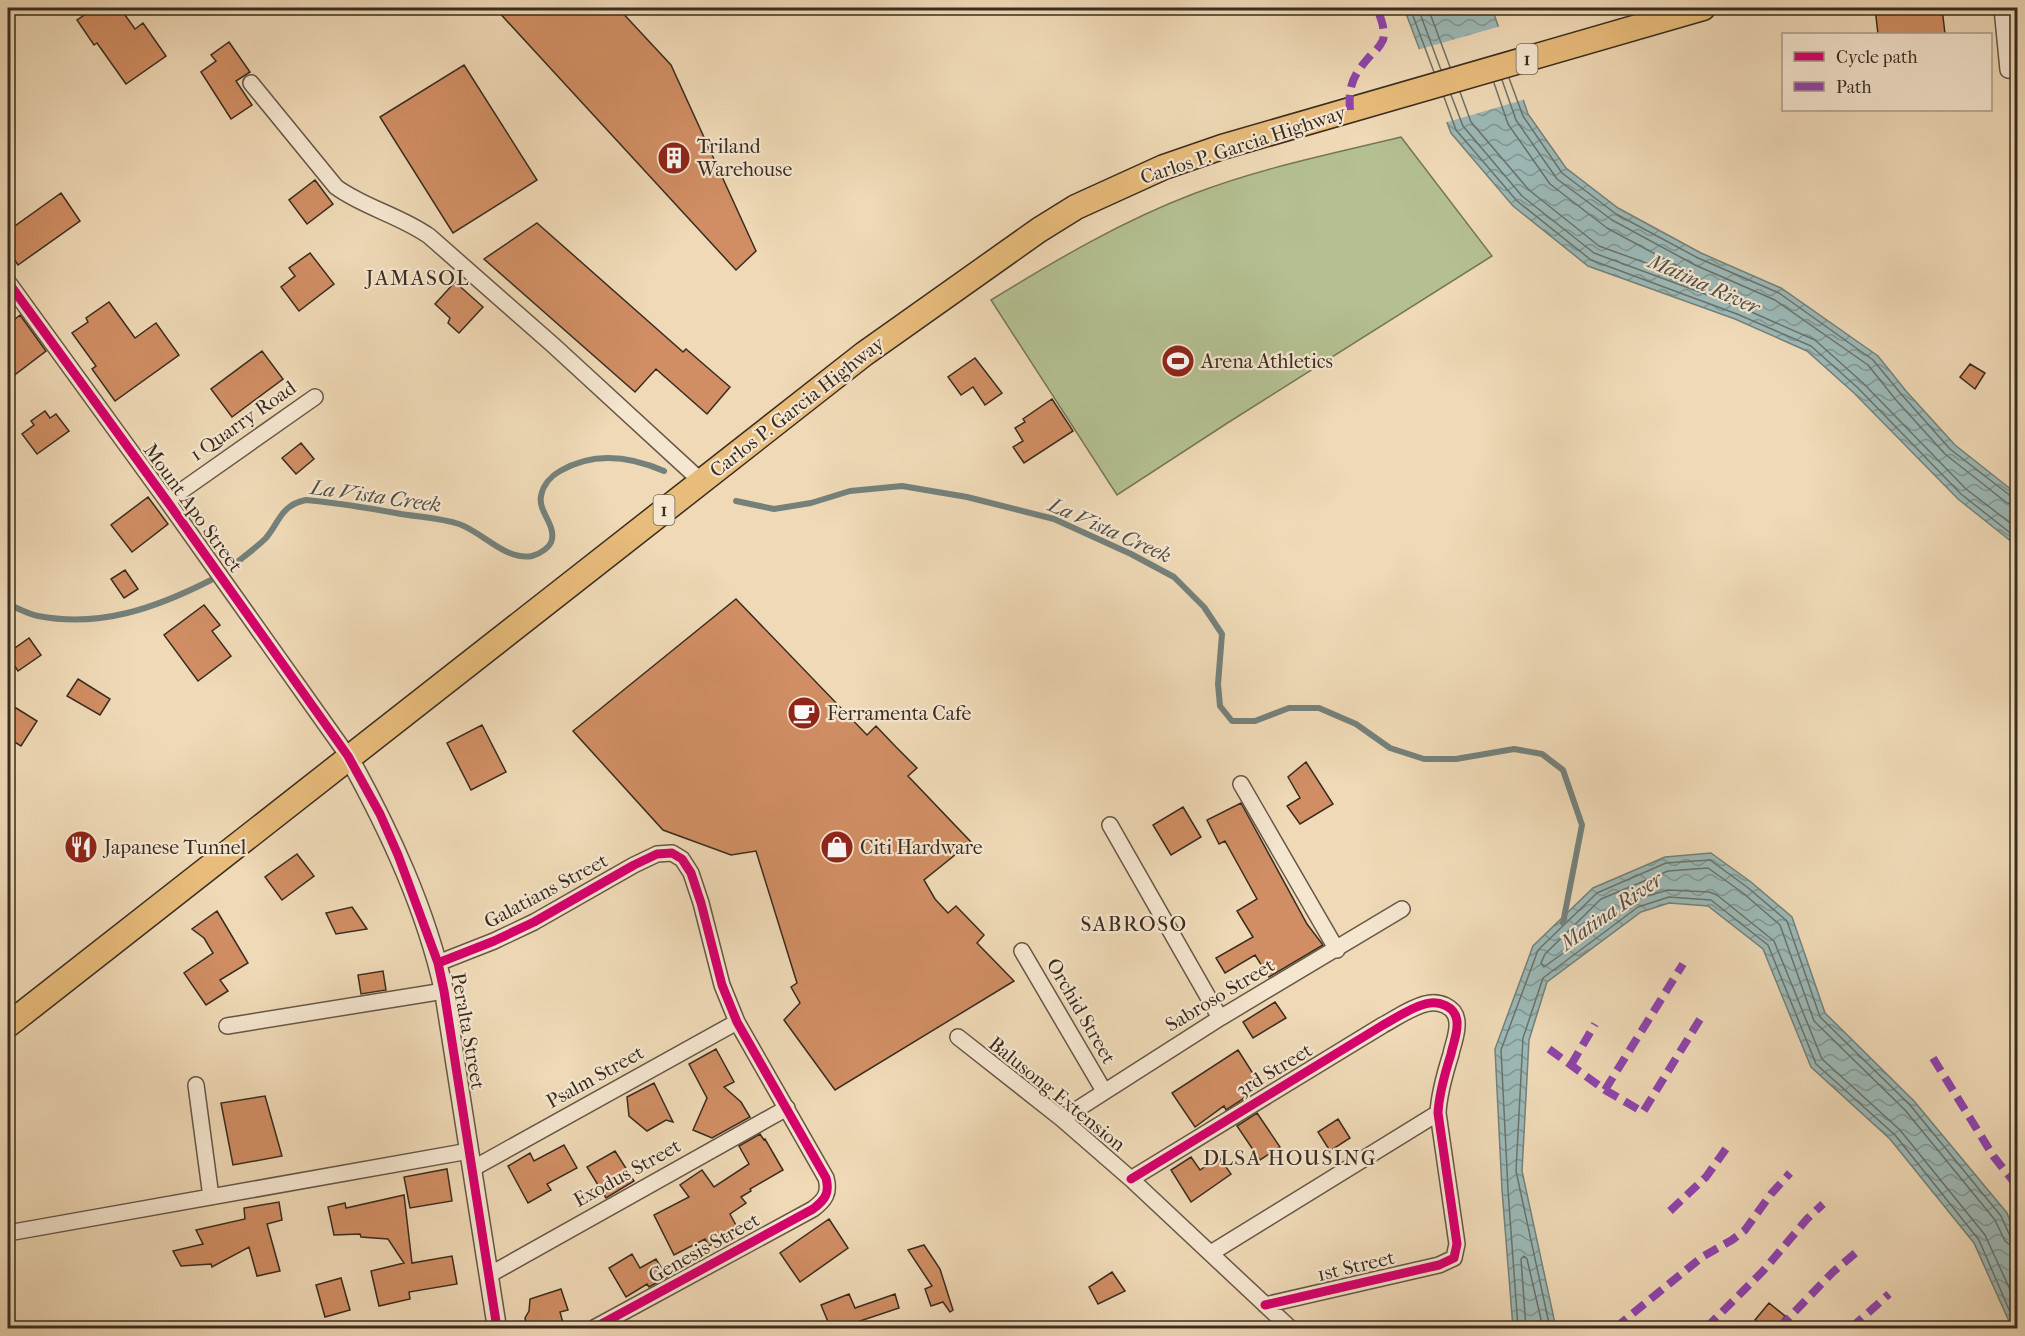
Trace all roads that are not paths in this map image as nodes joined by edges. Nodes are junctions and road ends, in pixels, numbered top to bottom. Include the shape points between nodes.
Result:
1 (1703, 8) edge
2 (2002, 8) edge
3 (2013, 70) edge
4 (251, 82) dead end
5 (8, 282) edge
6 (315, 397) dead end
7 (701, 481) junction
8 (167, 501) junction
9 (348, 756) junction
10 (1241, 783) dead end
11 (1110, 825) dead end
12 (1402, 909) dead end
13 (1336, 950) junction
14 (1022, 951) dead end
15 (438, 963) junction
16 (444, 991) junction
17 (11, 1015) edge
18 (1220, 1018) junction
19 (737, 1022) junction
20 (227, 1026) dead end
21 (958, 1036) dead end
22 (196, 1085) dead end
23 (1104, 1091) junction
24 (787, 1108) junction
25 (1438, 1113) junction
26 (1062, 1119) junction
27 (469, 1151) junction
28 (472, 1169) junction
29 (1131, 1179) junction
30 (211, 1197) junction
31 (8, 1233) edge
32 (1211, 1253) junction
33 (489, 1275) junction
34 (1265, 1305) junction
35 (497, 1329) edge
36 (594, 1329) edge
37 (1290, 1329) edge

1 - 7 highway, Carlos P. Garcia Highway / 1 via 1222,147 1164,167 1076,207 864,354
2 - 3 street
4 - 7 street via 336,186 429,236
5 - 8 street, Mount Apo Street
6 - 8 street, 1 Quarry Road
7 - 9 highway, Carlos P. Garcia Highway / 1
8 - 9 street, Mount Apo Street
9 - 15 street, Peralta Street via 385,824
9 - 17 highway, Carlos P. Garcia Highway / 1
10 - 13 street
11 - 18 street
12 - 13 street, Sabroso Street
13 - 18 street, Sabroso Street
14 - 23 street, Orchid Street
15 - 16 street, Peralta Street
15 - 19 street, Galatians Street via 534,922 641,861 672,853 682,859 691,873 722,985
16 - 20 street
16 - 27 street, Peralta Street
18 - 23 street, Sabroso Street
19 - 24 street
19 - 28 street, Psalm Street
21 - 26 street, Balusong Extension
22 - 30 street
23 - 26 street, Sabroso Street
24 - 33 street, Exodus Street
24 - 36 street, Genesis Street via 826,1178 828,1187 823,1202
25 - 29 street, 3rd Street via 1457,1022 1451,1010 1440,1003 1427,1003 1383,1025
25 - 32 street
25 - 34 street, 1st Street via 1457,1244 1454,1258 1439,1265
26 - 29 street, Balusong Extension
27 - 28 street, Peralta Street
27 - 30 street
28 - 33 street, Peralta Street
29 - 32 street, Balusong Extension
30 - 31 street
32 - 34 street, Balusong Extension
33 - 35 street, Peralta Street
34 - 37 street, Balusong Extension

